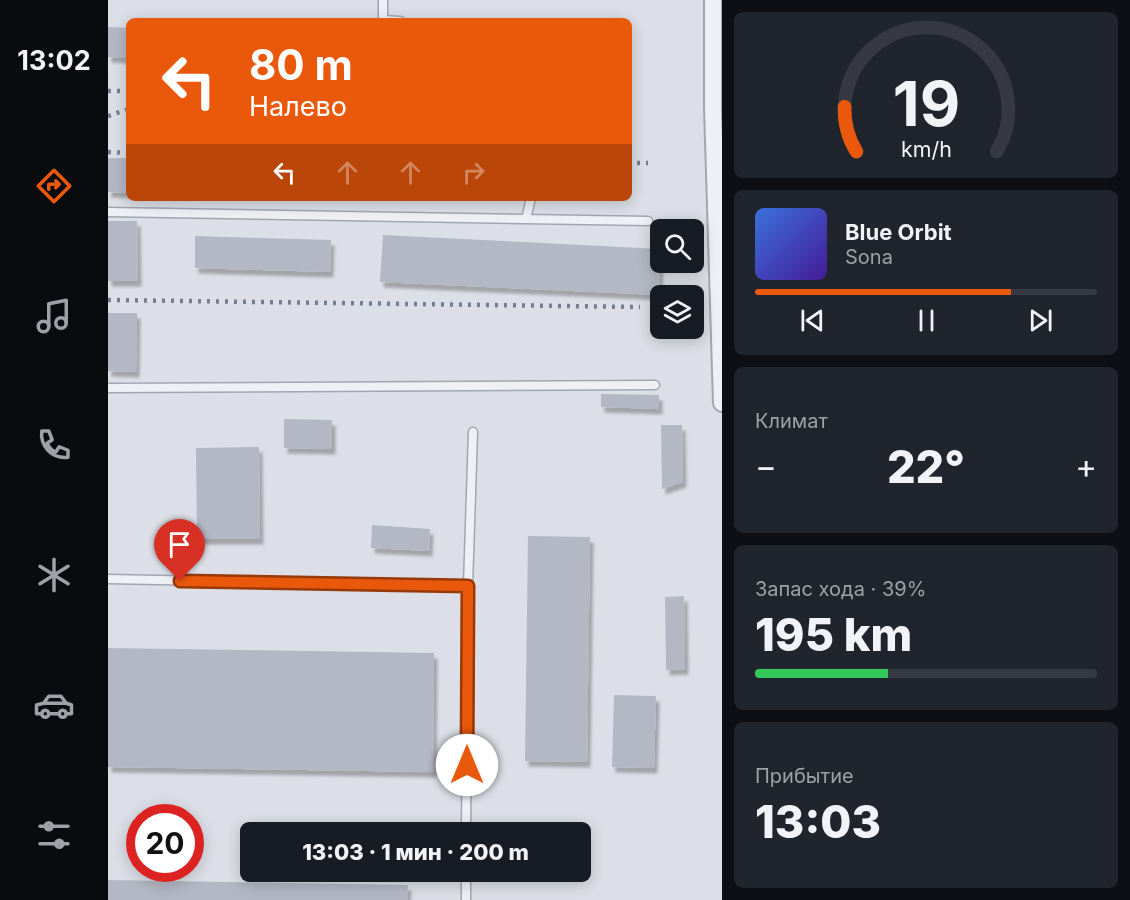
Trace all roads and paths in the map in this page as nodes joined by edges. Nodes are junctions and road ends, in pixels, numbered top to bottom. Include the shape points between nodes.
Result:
1 (383, 0) edge
2 (713, 0) edge
3 (383, 18) edge
4 (530, 201) edge
5 (108, 212) edge
6 (526, 219) junction
7 (648, 221) dead end
8 (656, 384) dead end
9 (108, 388) edge
10 (722, 403) edge
11 (473, 432) dead end
12 (108, 579) edge
13 (468, 586) junction
14 (466, 822) edge
15 (466, 882) edge
16 (466, 900) edge

1 - 3 lane
2 - 10 street
4 - 6 lane
5 - 6 lane
6 - 7 lane
8 - 9 lane
11 - 13 lane
12 - 13 lane
13 - 14 lane
15 - 16 lane

